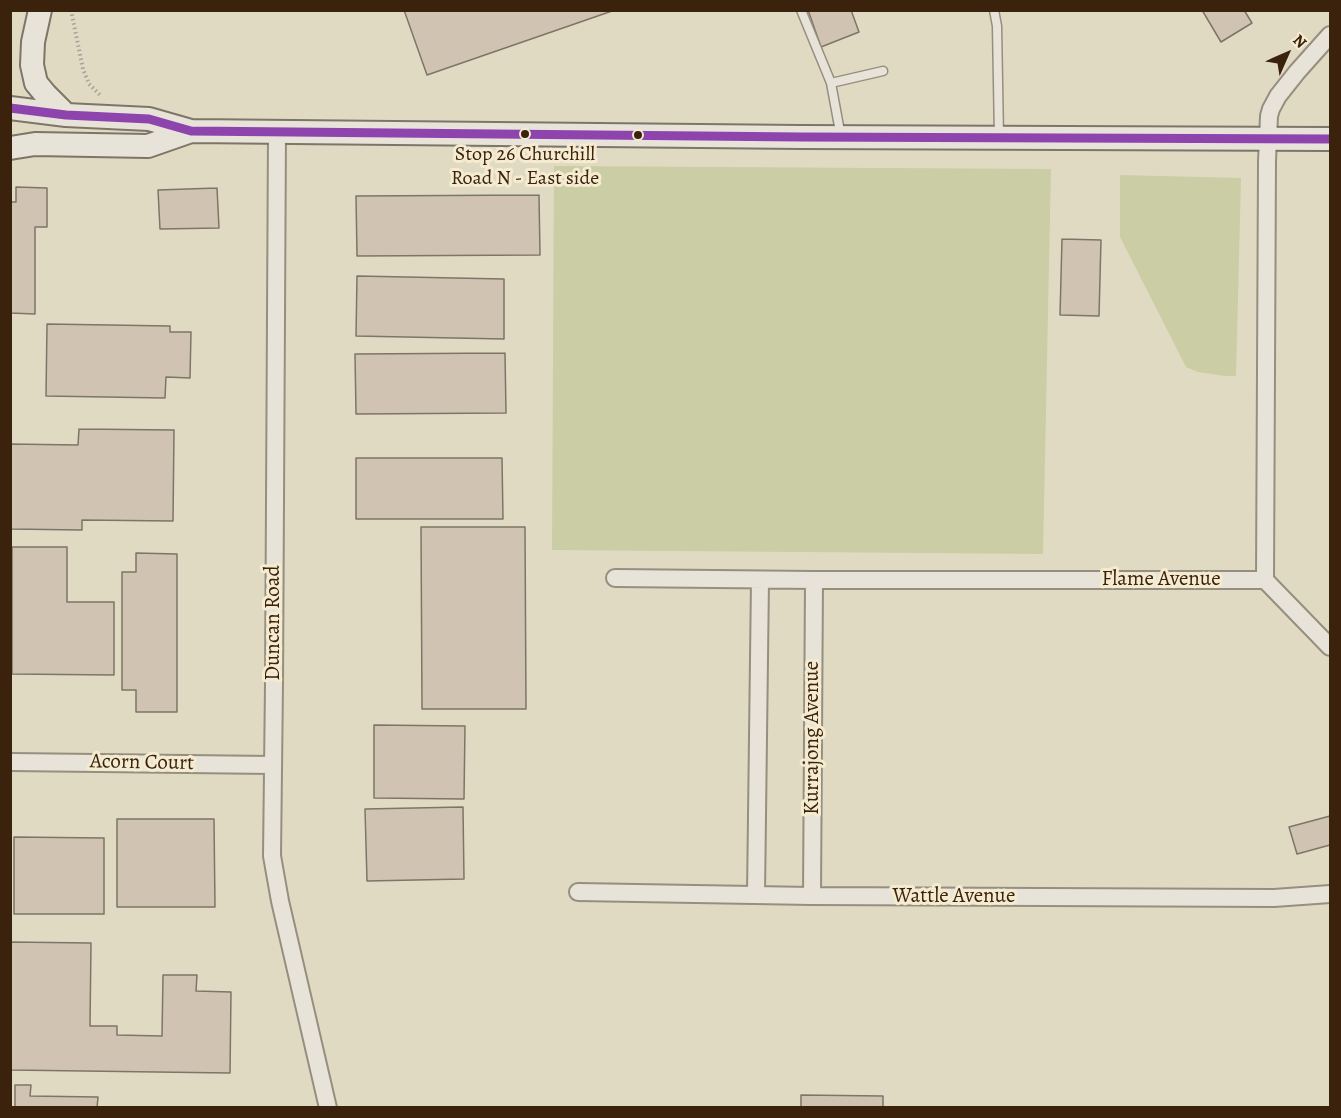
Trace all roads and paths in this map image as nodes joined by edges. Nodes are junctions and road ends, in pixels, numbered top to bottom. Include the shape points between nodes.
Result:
1 (40, 10) edge
2 (71, 10) edge
3 (801, 10) edge
4 (994, 10) edge
5 (1330, 35) edge
6 (883, 70) dead end
7 (831, 83) junction
8 (101, 96) dead end
9 (10, 108) edge
10 (66, 115) junction
11 (10, 129) edge
12 (191, 131) junction
13 (277, 132) junction
14 (841, 137) junction
15 (999, 138) junction
16 (1268, 138) junction
17 (1330, 139) edge
18 (35, 144) junction
19 (10, 148) edge
20 (615, 578) dead end
21 (760, 580) junction
22 (814, 580) junction
23 (1265, 580) junction
24 (1330, 647) edge
25 (10, 762) edge
26 (273, 765) junction
27 (578, 892) dead end
28 (756, 894) junction
29 (1330, 894) edge
30 (812, 896) junction
31 (328, 1107) edge

1 - 10 street via 33,42 36,82
2 - 8 path via 83,69 89,84
3 - 7 lane
4 - 15 lane
5 - 16 street via 1278,96 1269,116
6 - 7 lane
7 - 14 lane
9 - 10 street
10 - 12 street via 149,119
11 - 18 street
12 - 13 street
12 - 18 street via 148,146
13 - 14 street
13 - 26 street, Duncan Road
14 - 15 street
15 - 16 street
16 - 17 street
16 - 23 street
18 - 19 street
20 - 21 street, Flame Avenue
21 - 22 street, Flame Avenue
21 - 28 street
22 - 23 street, Flame Avenue
22 - 30 street, Kurrajong Avenue
23 - 24 street
25 - 26 street, Acorn Court
26 - 31 street, Duncan Road via 272,856
27 - 28 street, Wattle Avenue
28 - 30 street, Wattle Avenue
29 - 30 street, Wattle Avenue via 1274,898

